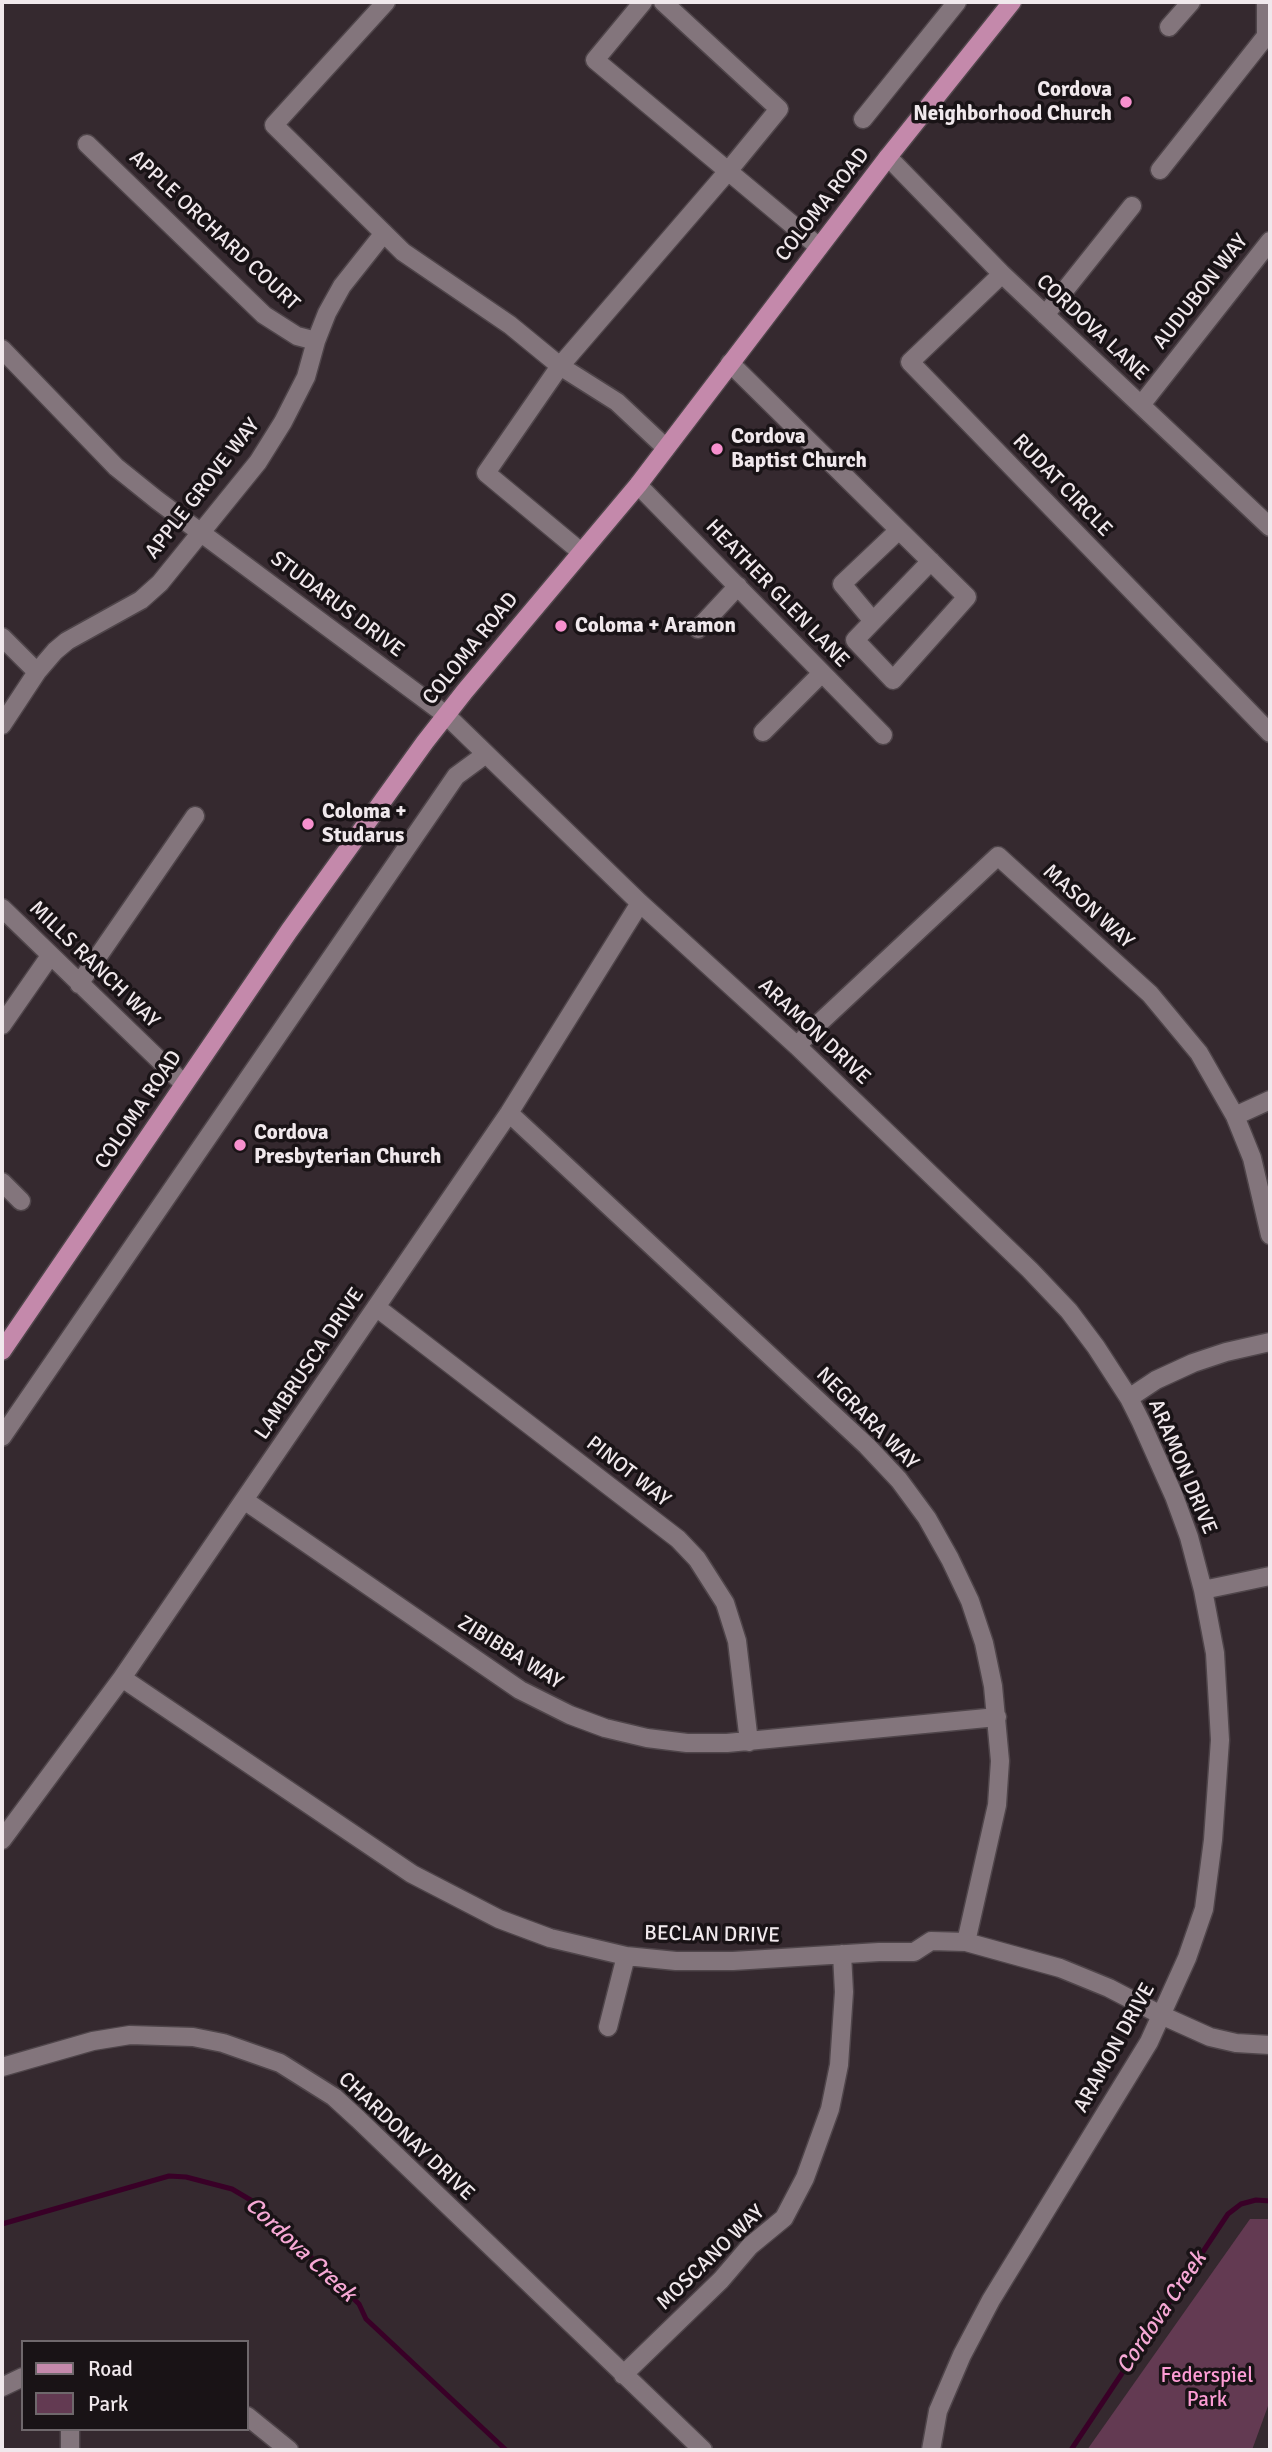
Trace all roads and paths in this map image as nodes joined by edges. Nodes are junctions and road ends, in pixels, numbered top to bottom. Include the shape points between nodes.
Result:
1 (386, 2) edge
2 (643, 2) edge
3 (663, 2) edge
4 (957, 2) edge
5 (1012, 2) edge
6 (1191, 2) edge
7 (1266, 2) edge
8 (1169, 27) dead end
9 (863, 119) dead end
10 (87, 144) dead end
11 (888, 157) junction
12 (729, 170) junction
13 (1160, 170) dead end
14 (1132, 206) dead end
15 (384, 233) junction
16 (1270, 241) edge
17 (819, 247) junction
18 (1002, 274) junction
19 (1045, 315) junction
20 (316, 341) junction
21 (2, 349) edge
22 (730, 363) junction
23 (560, 366) junction
24 (1141, 405) junction
25 (666, 448) junction
26 (638, 485) junction
27 (1270, 527) edge
28 (899, 530) junction
29 (201, 532) junction
30 (581, 552) junction
31 (931, 561) junction
32 (738, 586) junction
33 (873, 621) junction
34 (698, 629) dead end
35 (2, 637) edge
36 (37, 672) junction
37 (822, 673) junction
38 (446, 715) junction
39 (2, 725) edge
40 (763, 732) dead end
41 (1270, 733) edge
42 (883, 735) dead end
43 (486, 754) junction
44 (195, 816) dead end
45 (640, 903) junction
46 (2, 908) edge
47 (50, 956) junction
48 (79, 984) junction
49 (2, 1025) edge
50 (797, 1046) junction
51 (184, 1084) junction
52 (1270, 1100) edge
53 (509, 1113) junction
54 (1235, 1116) junction
55 (2, 1182) edge
56 (21, 1201) dead end
57 (1270, 1235) edge
58 (376, 1307) junction
59 (1270, 1342) edge
60 (2, 1351) edge
61 (1129, 1398) junction
62 (2, 1437) edge
63 (244, 1500) junction
64 (1270, 1576) edge
65 (1203, 1590) junction
66 (122, 1678) junction
67 (997, 1717) junction
68 (749, 1742) junction
69 (2, 1840) edge
70 (966, 1942) junction
71 (842, 1954) junction
72 (626, 1956) junction
73 (1161, 2015) junction
74 (608, 2027) dead end
75 (1270, 2045) edge
76 (2, 2067) edge
77 (624, 2375) junction
78 (21, 2378) edge
79 (2, 2387) edge
80 (248, 2417) edge
81 (70, 2431) edge
82 (70, 2450) edge
83 (289, 2450) edge
84 (703, 2450) edge
85 (932, 2450) edge

1 - 15 street via 274,125
2 - 12 street via 595,60
3 - 12 street via 779,108
4 - 9 street
5 - 11 main road, COLOMA ROAD
6 - 8 street
7 - 13 street via 1266,36
10 - 20 street, APPLE ORCHARD COURT via 264,315 297,336
11 - 17 main road, COLOMA ROAD
11 - 18 street, CORDOVA LANE
12 - 17 street
12 - 23 street
14 - 19 street
15 - 20 street, APPLE GROVE WAY via 342,286
15 - 23 street via 403,252 510,325
16 - 24 street, AUDUBON WAY
17 - 22 main road, COLOMA ROAD
18 - 19 street, CORDOVA LANE
18 - 41 street, RUDAT CIRCLE via 911,362
19 - 24 street, CORDOVA LANE
20 - 29 street, APPLE GROVE WAY via 306,377 283,422 258,462
21 - 29 street, STUDARUS DRIVE via 116,467
22 - 25 main road, COLOMA ROAD
22 - 28 street
23 - 25 street via 617,402
23 - 30 street via 486,473
24 - 27 street, CORDOVA LANE
25 - 26 main road, COLOMA ROAD
26 - 30 main road, COLOMA ROAD
26 - 32 street, HEATHER GLEN LANE
28 - 31 street
28 - 33 street via 842,584
29 - 36 street, APPLE GROVE WAY via 141,600 67,641
29 - 38 street, STUDARUS DRIVE
30 - 38 main road, COLOMA ROAD
31 - 33 street
31 - 33 street via 967,597 892,680 855,640
32 - 34 street
32 - 37 street, HEATHER GLEN LANE
35 - 36 street
36 - 39 street, APPLE GROVE WAY
37 - 40 street
37 - 42 street, HEATHER GLEN LANE
38 - 43 street, ARAMON DRIVE
38 - 51 main road, COLOMA ROAD via 356,835
43 - 45 street, ARAMON DRIVE
43 - 62 street via 456,776
44 - 48 street
45 - 50 street, ARAMON DRIVE
45 - 53 street, LAMBRUSCA DRIVE
46 - 47 street, MILLS RANCH WAY
47 - 48 street, MILLS RANCH WAY
47 - 49 street
48 - 51 street, MILLS RANCH WAY
50 - 54 street, MASON WAY via 998,856 1172,1018 1199,1053
50 - 61 street, ARAMON DRIVE via 1030,1270 1096,1347
51 - 60 main road, COLOMA ROAD
52 - 54 street
53 - 58 street, LAMBRUSCA DRIVE
53 - 67 street, NEGRARA WAY via 899,1480 927,1518 970,1601 984,1643
54 - 57 street, MASON WAY via 1252,1158
55 - 56 street
58 - 63 street, LAMBRUSCA DRIVE
58 - 68 street, PINOT WAY via 678,1539 697,1559 725,1603 737,1641
59 - 61 street via 1193,1363
61 - 65 street, ARAMON DRIVE via 1174,1496
63 - 66 street, LAMBRUSCA DRIVE
63 - 68 street, ZIBIBBA WAY via 520,1690 553,1707 605,1728 647,1738
64 - 65 street
65 - 73 street, ARAMON DRIVE via 1219,1697 1213,1840 1204,1909
66 - 69 street, LAMBRUSCA DRIVE
66 - 72 street, BECLAN DRIVE via 412,1874 459,1900 550,1938
67 - 68 street, ZIBIBBA WAY
67 - 70 street, NEGRARA WAY via 997,1805
70 - 71 street, BECLAN DRIVE via 931,1941 914,1952
70 - 73 street, BECLAN DRIVE via 1060,1968
71 - 72 street, BECLAN DRIVE via 733,1961
71 - 77 street, MOSCANO WAY via 839,2065 830,2109 795,2198 784,2218 750,2246
72 - 74 street
73 - 75 street, BECLAN DRIVE via 1210,2037
73 - 85 street, ARAMON DRIVE via 962,2355 938,2412
76 - 77 street, CHARDONAY DRIVE via 130,2035 193,2037 281,2063 334,2097
77 - 84 street, CHARDONAY DRIVE
78 - 79 street
80 - 83 street
81 - 82 street

